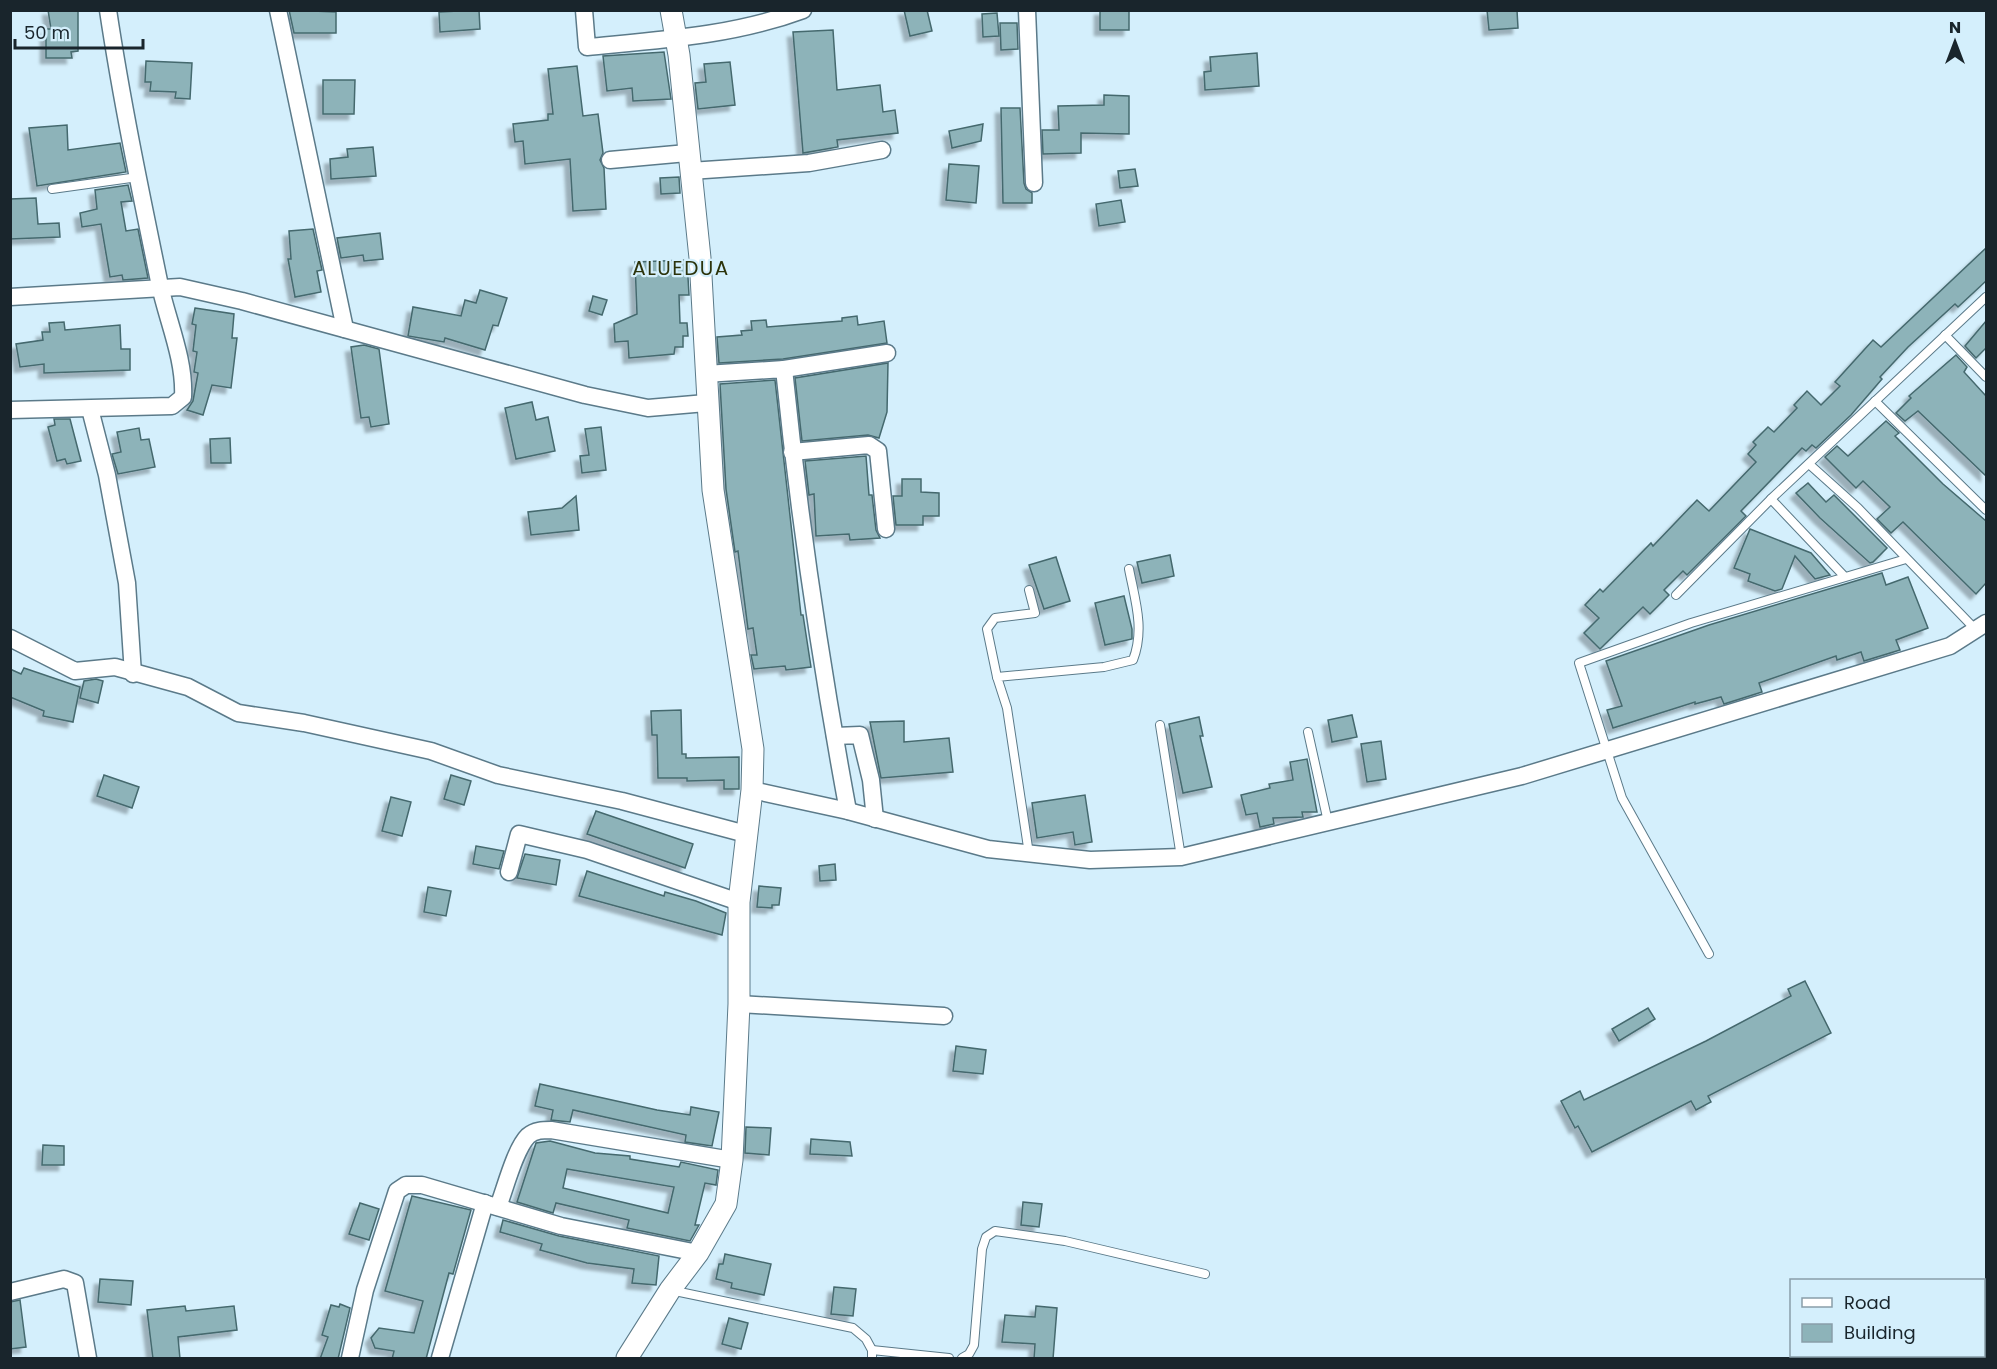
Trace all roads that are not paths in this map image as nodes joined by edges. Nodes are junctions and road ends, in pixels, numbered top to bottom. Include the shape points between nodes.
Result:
1 (108, 10) edge
2 (278, 10) edge
3 (584, 10) edge
4 (671, 10) edge
5 (802, 10) edge
6 (1027, 10) edge
7 (674, 39) junction
8 (882, 150) dead end
9 (610, 160) dead end
10 (689, 162) junction
11 (138, 177) junction
12 (1034, 183) dead end
13 (52, 189) dead end
14 (161, 290) junction
15 (10, 297) edge
16 (1986, 297) edge
17 (345, 329) junction
18 (1945, 335) junction
19 (887, 353) dead end
20 (784, 369) junction
21 (705, 374) junction
22 (1986, 377) edge
23 (1875, 400) junction
24 (706, 403) junction
25 (90, 409) junction
26 (10, 410) edge
27 (792, 452) junction
28 (1809, 464) junction
29 (1771, 499) junction
30 (1986, 510) edge
31 (886, 529) dead end
32 (1906, 559) junction
33 (1129, 569) dead end
34 (1844, 576) junction
35 (1029, 590) dead end
36 (1676, 595) dead end
37 (1981, 627) edge
38 (10, 638) edge
39 (133, 674) junction
40 (997, 677) junction
41 (1160, 725) dead end
42 (1308, 732) dead end
43 (835, 736) junction
44 (1608, 751) junction
45 (752, 790) junction
46 (849, 811) junction
47 (875, 819) junction
48 (1328, 822) junction
49 (746, 834) junction
50 (1029, 855) junction
51 (1181, 857) junction
52 (509, 872) dead end
53 (739, 902) junction
54 (1709, 954) dead end
55 (739, 1004) junction
56 (944, 1016) dead end
57 (732, 1160) junction
58 (491, 1205) junction
59 (698, 1253) junction
60 (1205, 1274) dead end
61 (670, 1290) junction
62 (10, 1292) edge
63 (872, 1354) edge
64 (88, 1359) edge
65 (350, 1359) edge
66 (440, 1359) edge
67 (627, 1359) edge
68 (949, 1359) edge
69 (962, 1359) edge

1 - 11 street
2 - 17 street
3 - 7 street via 587,47
4 - 7 street
5 - 7 street via 764,25
6 - 12 street
7 - 10 street via 679,55
8 - 10 street via 809,163
9 - 10 street
10 - 21 street via 700,258
11 - 13 lane
11 - 14 street
14 - 15 street
14 - 17 street via 180,287
14 - 25 street via 184,380 183,397 171,406
16 - 18 lane
17 - 24 street via 585,395 648,408
18 - 22 lane
18 - 23 lane
19 - 20 street
20 - 21 street
20 - 27 street
21 - 24 street
23 - 28 lane
23 - 30 lane
24 - 45 street via 724,574 753,748
25 - 26 street
25 - 39 street via 127,584
27 - 31 street via 869,445 878,451
27 - 43 street
28 - 29 lane
28 - 32 lane
29 - 34 lane
29 - 36 lane
32 - 34 lane
32 - 37 lane
33 - 40 lane via 1140,626 1133,660 1104,667
34 - 44 lane via 1691,623 1579,663
35 - 40 lane via 1035,613 995,618 987,629
37 - 44 street via 1950,646
38 - 39 street via 75,670 115,667
39 - 49 street via 188,687 238,713 431,751 498,775 622,801
40 - 50 lane via 1007,708
41 - 51 lane
42 - 48 lane
43 - 46 street
43 - 47 street via 860,735
44 - 48 street via 1522,776
44 - 54 lane via 1622,798
45 - 46 street
45 - 49 street
46 - 47 street
47 - 50 street via 988,849
48 - 51 street
49 - 53 street
50 - 51 street via 1090,860
52 - 53 street via 519,834 587,850
53 - 55 street
55 - 56 street
55 - 57 street
57 - 58 street via 538,1130 528,1136
57 - 59 street via 726,1204
58 - 59 street via 561,1226
58 - 65 street via 422,1185 406,1185 396,1191 365,1290
58 - 66 street
59 - 61 street
60 - 69 lane via 1065,1241 995,1231 986,1237 982,1249 974,1345
61 - 63 lane via 853,1328 866,1339
61 - 67 street
62 - 64 street via 64,1279 75,1282
63 - 68 lane

